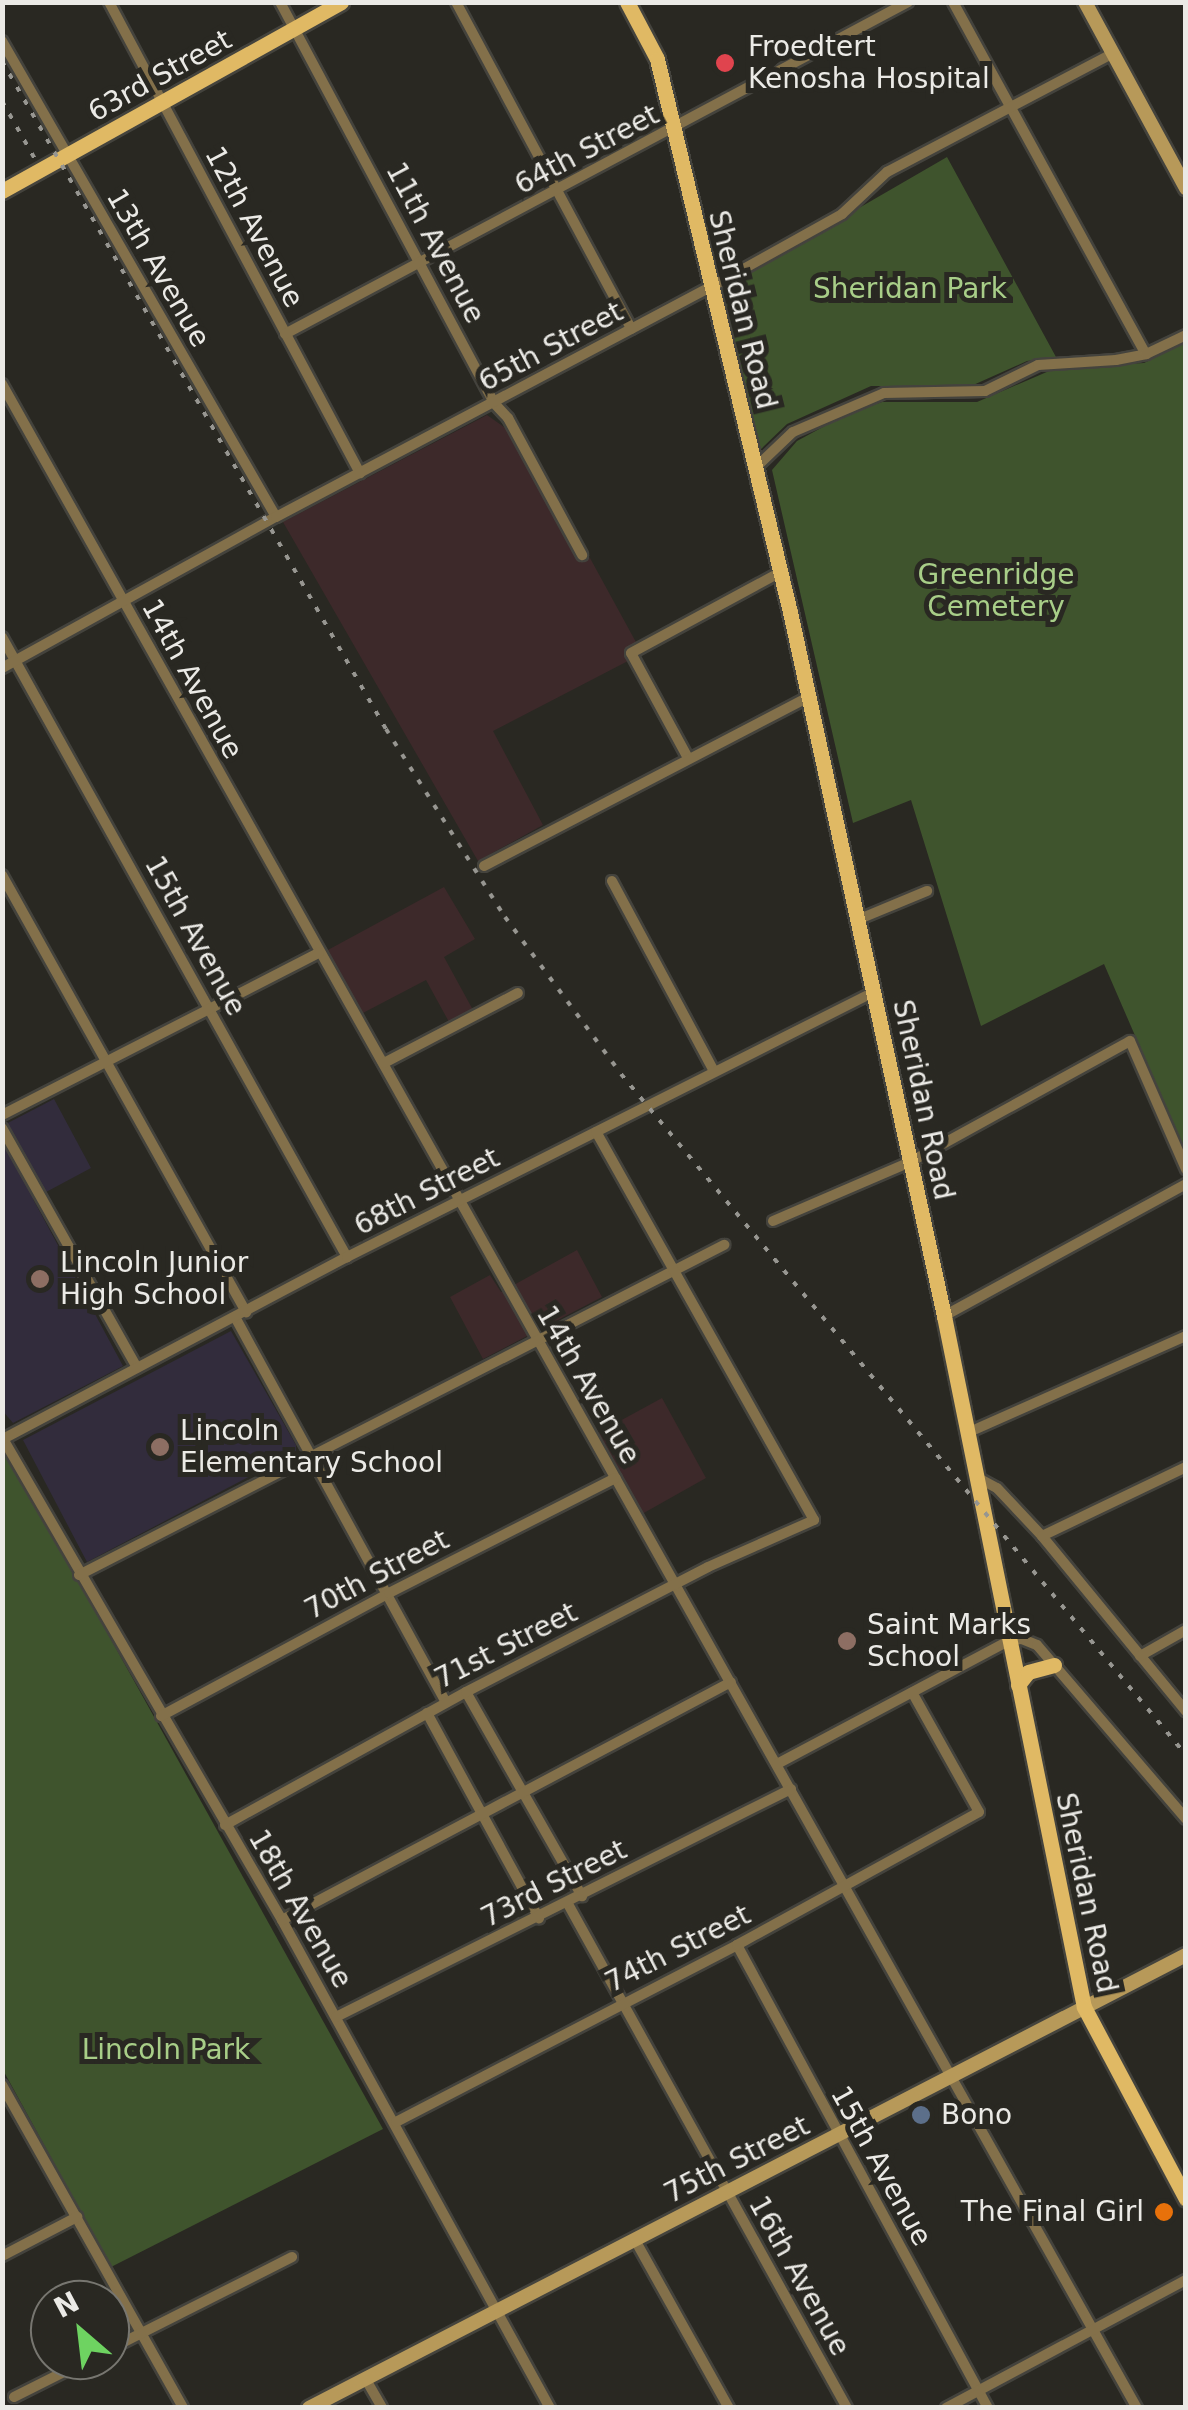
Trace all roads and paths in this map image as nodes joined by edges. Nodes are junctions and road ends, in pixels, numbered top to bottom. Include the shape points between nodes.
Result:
1 (109, 2) edge
2 (280, 2) edge
3 (341, 2) edge
4 (456, 2) edge
5 (627, 2) edge
6 (908, 2) edge
7 (1085, 2) edge
8 (958, 4) edge
9 (294, 29) junction
10 (2, 41) edge
11 (1112, 54) junction
12 (162, 103) junction
13 (1008, 106) junction
14 (672, 131) junction
15 (68, 156) junction
16 (1186, 188) edge
17 (556, 190) junction
18 (2, 191) edge
19 (420, 263) junction
20 (712, 287) junction
21 (631, 330) junction
22 (285, 334) junction
23 (1186, 335) edge
24 (1146, 354) junction
25 (2, 384) edge
26 (494, 403) junction
27 (754, 468) junction
28 (360, 473) junction
29 (276, 517) junction
30 (582, 555) dead end
31 (780, 572) junction
32 (122, 602) junction
33 (2, 637) edge
34 (16, 661) junction
35 (2, 668) edge
36 (809, 697) junction
37 (688, 758) junction
38 (484, 866) dead end
39 (2, 876) edge
40 (612, 880) dead end
41 (926, 892) dead end
42 (856, 920) junction
43 (320, 953) junction
44 (874, 992) junction
45 (518, 994) dead end
46 (209, 1010) junction
47 (108, 1061) junction
48 (384, 1063) junction
49 (714, 1071) junction
50 (2, 1115) edge
51 (2, 1128) edge
52 (596, 1132) junction
53 (910, 1162) junction
54 (1186, 1169) edge
55 (1186, 1184) edge
56 (458, 1202) junction
57 (772, 1221) dead end
58 (724, 1245) dead end
59 (348, 1257) junction
60 (676, 1269) junction
61 (240, 1314) junction
62 (944, 1316) junction
63 (1186, 1336) edge
64 (536, 1339) junction
65 (136, 1368) junction
66 (967, 1433) junction
67 (3, 1438) edge
68 (310, 1457) junction
69 (1186, 1467) edge
70 (616, 1478) junction
71 (978, 1478) junction
72 (1042, 1536) junction
73 (80, 1575) junction
74 (676, 1584) junction
75 (389, 1593) junction
76 (1186, 1630) edge
77 (1010, 1640) junction
78 (1140, 1656) junction
79 (1054, 1665) junction
80 (730, 1682) junction
81 (1018, 1684) junction
82 (466, 1692) junction
83 (912, 1692) junction
84 (446, 1702) junction
85 (1186, 1711) edge
86 (427, 1713) junction
87 (160, 1716) junction
88 (777, 1764) junction
89 (791, 1789) junction
90 (524, 1792) junction
91 (482, 1814) junction
92 (1186, 1820) edge
93 (225, 1825) junction
94 (843, 1886) junction
95 (582, 1896) junction
96 (568, 1904) junction
97 (539, 1918) junction
98 (282, 1920) junction
99 (737, 1946) junction
100 (1186, 1955) edge
101 (620, 2004) junction
102 (1084, 2007) junction
103 (336, 2017) junction
104 (954, 2078) junction
105 (2, 2085) edge
106 (15, 2108) junction
107 (2, 2115) edge
108 (396, 2122) junction
109 (839, 2136) junction
110 (727, 2193) junction
111 (1186, 2200) edge
112 (77, 2216) junction
113 (634, 2240) junction
114 (2, 2256) edge
115 (292, 2257) dead end
116 (1186, 2280) edge
117 (496, 2310) junction
118 (1094, 2329) junction
119 (141, 2333) junction
120 (130, 2339) edge
121 (365, 2378) junction
122 (48, 2380) edge
123 (978, 2390) junction
124 (14, 2397) dead end
125 (182, 2408) edge
126 (309, 2408) edge
127 (382, 2408) edge
128 (550, 2408) edge
129 (729, 2408) edge
130 (847, 2408) edge
131 (946, 2408) edge
132 (988, 2408) edge
133 (1137, 2408) edge

1 - 12 street, 12th Avenue
2 - 9 street, 11th Avenue
3 - 9 main road, 63rd Street
4 - 17 street
5 - 14 main road, Sheridan Road via 657,59
6 - 14 street, 64th Street
7 - 11 street
8 - 13 street
9 - 12 main road, 63rd Street
9 - 19 street, 11th Avenue
10 - 15 street, 13th Avenue
11 - 13 street, 65th Street
11 - 16 street
12 - 15 main road, 63rd Street
12 - 22 street, 12th Avenue
13 - 20 street, 65th Street via 887,172 842,214
13 - 24 street
14 - 17 street, 64th Street
14 - 20 main road, Sheridan Road
15 - 18 main road, 63rd Street
15 - 29 street, 13th Avenue
17 - 19 street, 64th Street
17 - 21 street
19 - 22 street, 64th Street
19 - 26 street, 11th Avenue
20 - 21 street, 65th Street
20 - 27 main road, Sheridan Road
21 - 26 street, 65th Street
22 - 28 street, 12th Avenue
23 - 24 street
24 - 27 street via 1038,365 986,392 884,393 793,432
25 - 32 street, 14th Avenue
26 - 28 street, 65th Street
26 - 30 street, 11th Avenue
27 - 31 main road, Sheridan Road
28 - 29 street, 65th Street
29 - 32 street, 65th Street
31 - 36 main road, Sheridan Road
31 - 37 street via 631,653
32 - 34 street, 65th Street
32 - 43 street, 14th Avenue
33 - 34 street, 15th Avenue
34 - 35 street, 65th Street
34 - 46 street, 15th Avenue
36 - 37 street
36 - 42 main road, Sheridan Road
37 - 38 street
39 - 47 street
40 - 49 street
41 - 42 street
42 - 44 main road, Sheridan Road
43 - 46 street
43 - 48 street, 14th Avenue
44 - 49 street, 68th Street
44 - 53 main road, Sheridan Road
45 - 48 street
46 - 47 street
46 - 59 street, 15th Avenue
47 - 50 street
47 - 61 street
48 - 56 street, 14th Avenue
49 - 52 street, 68th Street
51 - 65 street
52 - 56 street, 68th Street
52 - 60 street
53 - 54 street via 1130,1042
53 - 57 street
53 - 62 main road, Sheridan Road
55 - 62 street
56 - 59 street, 68th Street
56 - 64 street, 14th Avenue
58 - 60 street
59 - 61 street, 68th Street
60 - 64 street
60 - 74 street, 71st Street via 814,1520
61 - 65 street, 68th Street
61 - 68 street
62 - 66 main road, Sheridan Road
63 - 66 street
64 - 68 street
64 - 70 street, 14th Avenue
65 - 67 street, 68th Street
66 - 71 main road, Sheridan Road
67 - 73 street, 18th Avenue
68 - 73 street
68 - 75 street
69 - 72 street
70 - 74 street, 14th Avenue
70 - 75 street, 70th Street
71 - 72 street
71 - 77 main road, Sheridan Road
72 - 78 street
73 - 87 street, 18th Avenue
74 - 80 street, 14th Avenue
74 - 82 street, 71st Street
75 - 84 street
75 - 87 street, 70th Street
76 - 78 street
77 - 79 street via 1037,1646
77 - 81 main road, Sheridan Road
77 - 83 street
78 - 85 street
79 - 81 main road via 1028,1672
79 - 92 street
80 - 88 street, 14th Avenue
80 - 90 street
81 - 102 main road, Sheridan Road
82 - 84 street, 71st Street
82 - 90 street
83 - 88 street
83 - 94 street, 74th Street via 978,1812
84 - 86 street, 71st Street
86 - 91 street
86 - 93 street, 71st Street
87 - 93 street, 18th Avenue
88 - 89 street, 14th Avenue
89 - 94 street, 14th Avenue
89 - 95 street, 73rd Street
90 - 91 street
90 - 95 street
91 - 97 street
91 - 98 street
93 - 98 street, 18th Avenue
94 - 99 street, 74th Street
94 - 104 street, 14th Avenue
95 - 96 street, 73rd Street
96 - 97 street, 73rd Street
96 - 101 street, 16th Avenue
97 - 103 street, 73rd Street
98 - 103 street, 18th Avenue
99 - 101 street, 74th Street
99 - 109 street, 15th Avenue
100 - 102 street, 75th Street
101 - 108 street, 74th Street
101 - 110 street, 16th Avenue
102 - 104 street, 75th Street
102 - 111 main road, Sheridan Road
103 - 108 street, 18th Avenue
104 - 109 street, 75th Street
104 - 118 street, 14th Avenue
105 - 106 street
106 - 107 street
106 - 112 street
108 - 117 street, 18th Avenue
109 - 110 street, 75th Street
109 - 123 street, 15th Avenue
110 - 113 street, 75th Street
110 - 130 street, 16th Avenue
112 - 114 street
112 - 119 street
113 - 117 street, 75th Street
113 - 129 street
115 - 119 street
116 - 118 street
117 - 121 street, 75th Street
117 - 128 street, 18th Avenue
118 - 123 street
118 - 133 street, 14th Avenue
119 - 120 street
119 - 125 street
121 - 126 street, 75th Street
121 - 127 street
122 - 124 street
123 - 131 street
123 - 132 street, 15th Avenue

